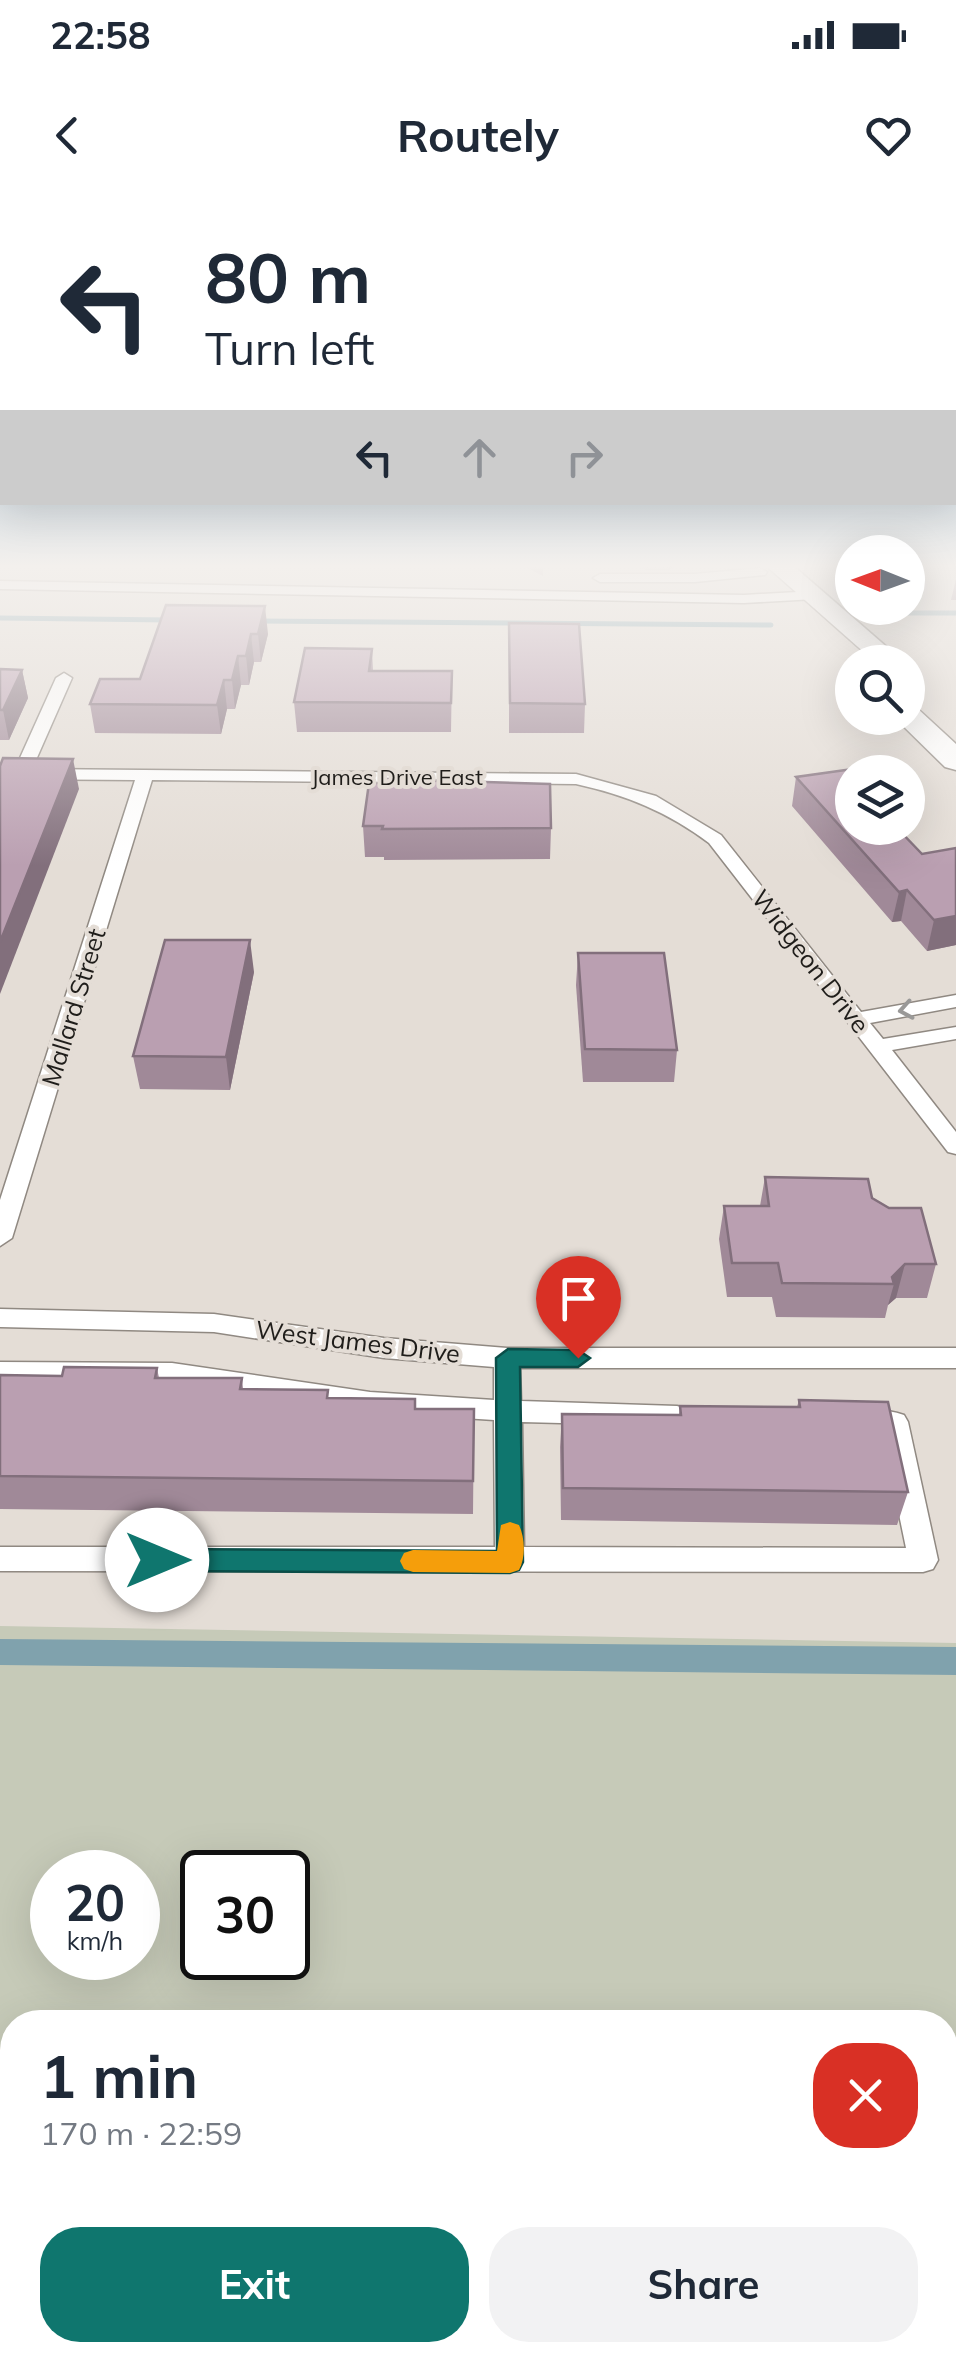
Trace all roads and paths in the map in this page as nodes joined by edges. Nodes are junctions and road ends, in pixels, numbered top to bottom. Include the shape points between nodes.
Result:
1 (64, 678) dead end
2 (925, 708) edge
3 (925, 717) edge
4 (956, 724) edge
5 (956, 761) edge
6 (0, 774) edge
7 (20, 774) junction
8 (145, 776) junction
9 (647, 796) joint
10 (956, 1001) edge
11 (856, 1019) junction
12 (956, 1033) edge
13 (878, 1046) junction
14 (956, 1146) edge
15 (0, 1238) edge
16 (0, 1318) edge
17 (508, 1358) junction
18 (956, 1358) edge
19 (0, 1372) edge
20 (509, 1412) junction
21 (702, 1416) edge
22 (836, 1420) edge
23 (0, 1559) edge
24 (510, 1562) junction

1 - 7 street
2 - 4 highway
3 - 5 highway
6 - 7 street, James Drive East
7 - 8 street, James Drive East
8 - 9 street, James Drive East via 576,779
8 - 15 street, Mallard Street
9 - 11 street, Widgeon Drive via 715,839
10 -> 11 street
11 - 13 street, Widgeon Drive
12 - 13 street
13 - 14 street, Widgeon Drive
16 - 17 street, West James Drive via 214,1323
17 - 18 street, West James Drive
17 - 20 street
19 - 20 street via 172,1372 370,1402
20 - 21 street
20 - 24 street
22 - 24 street via 894,1422 923,1560
23 - 24 street

